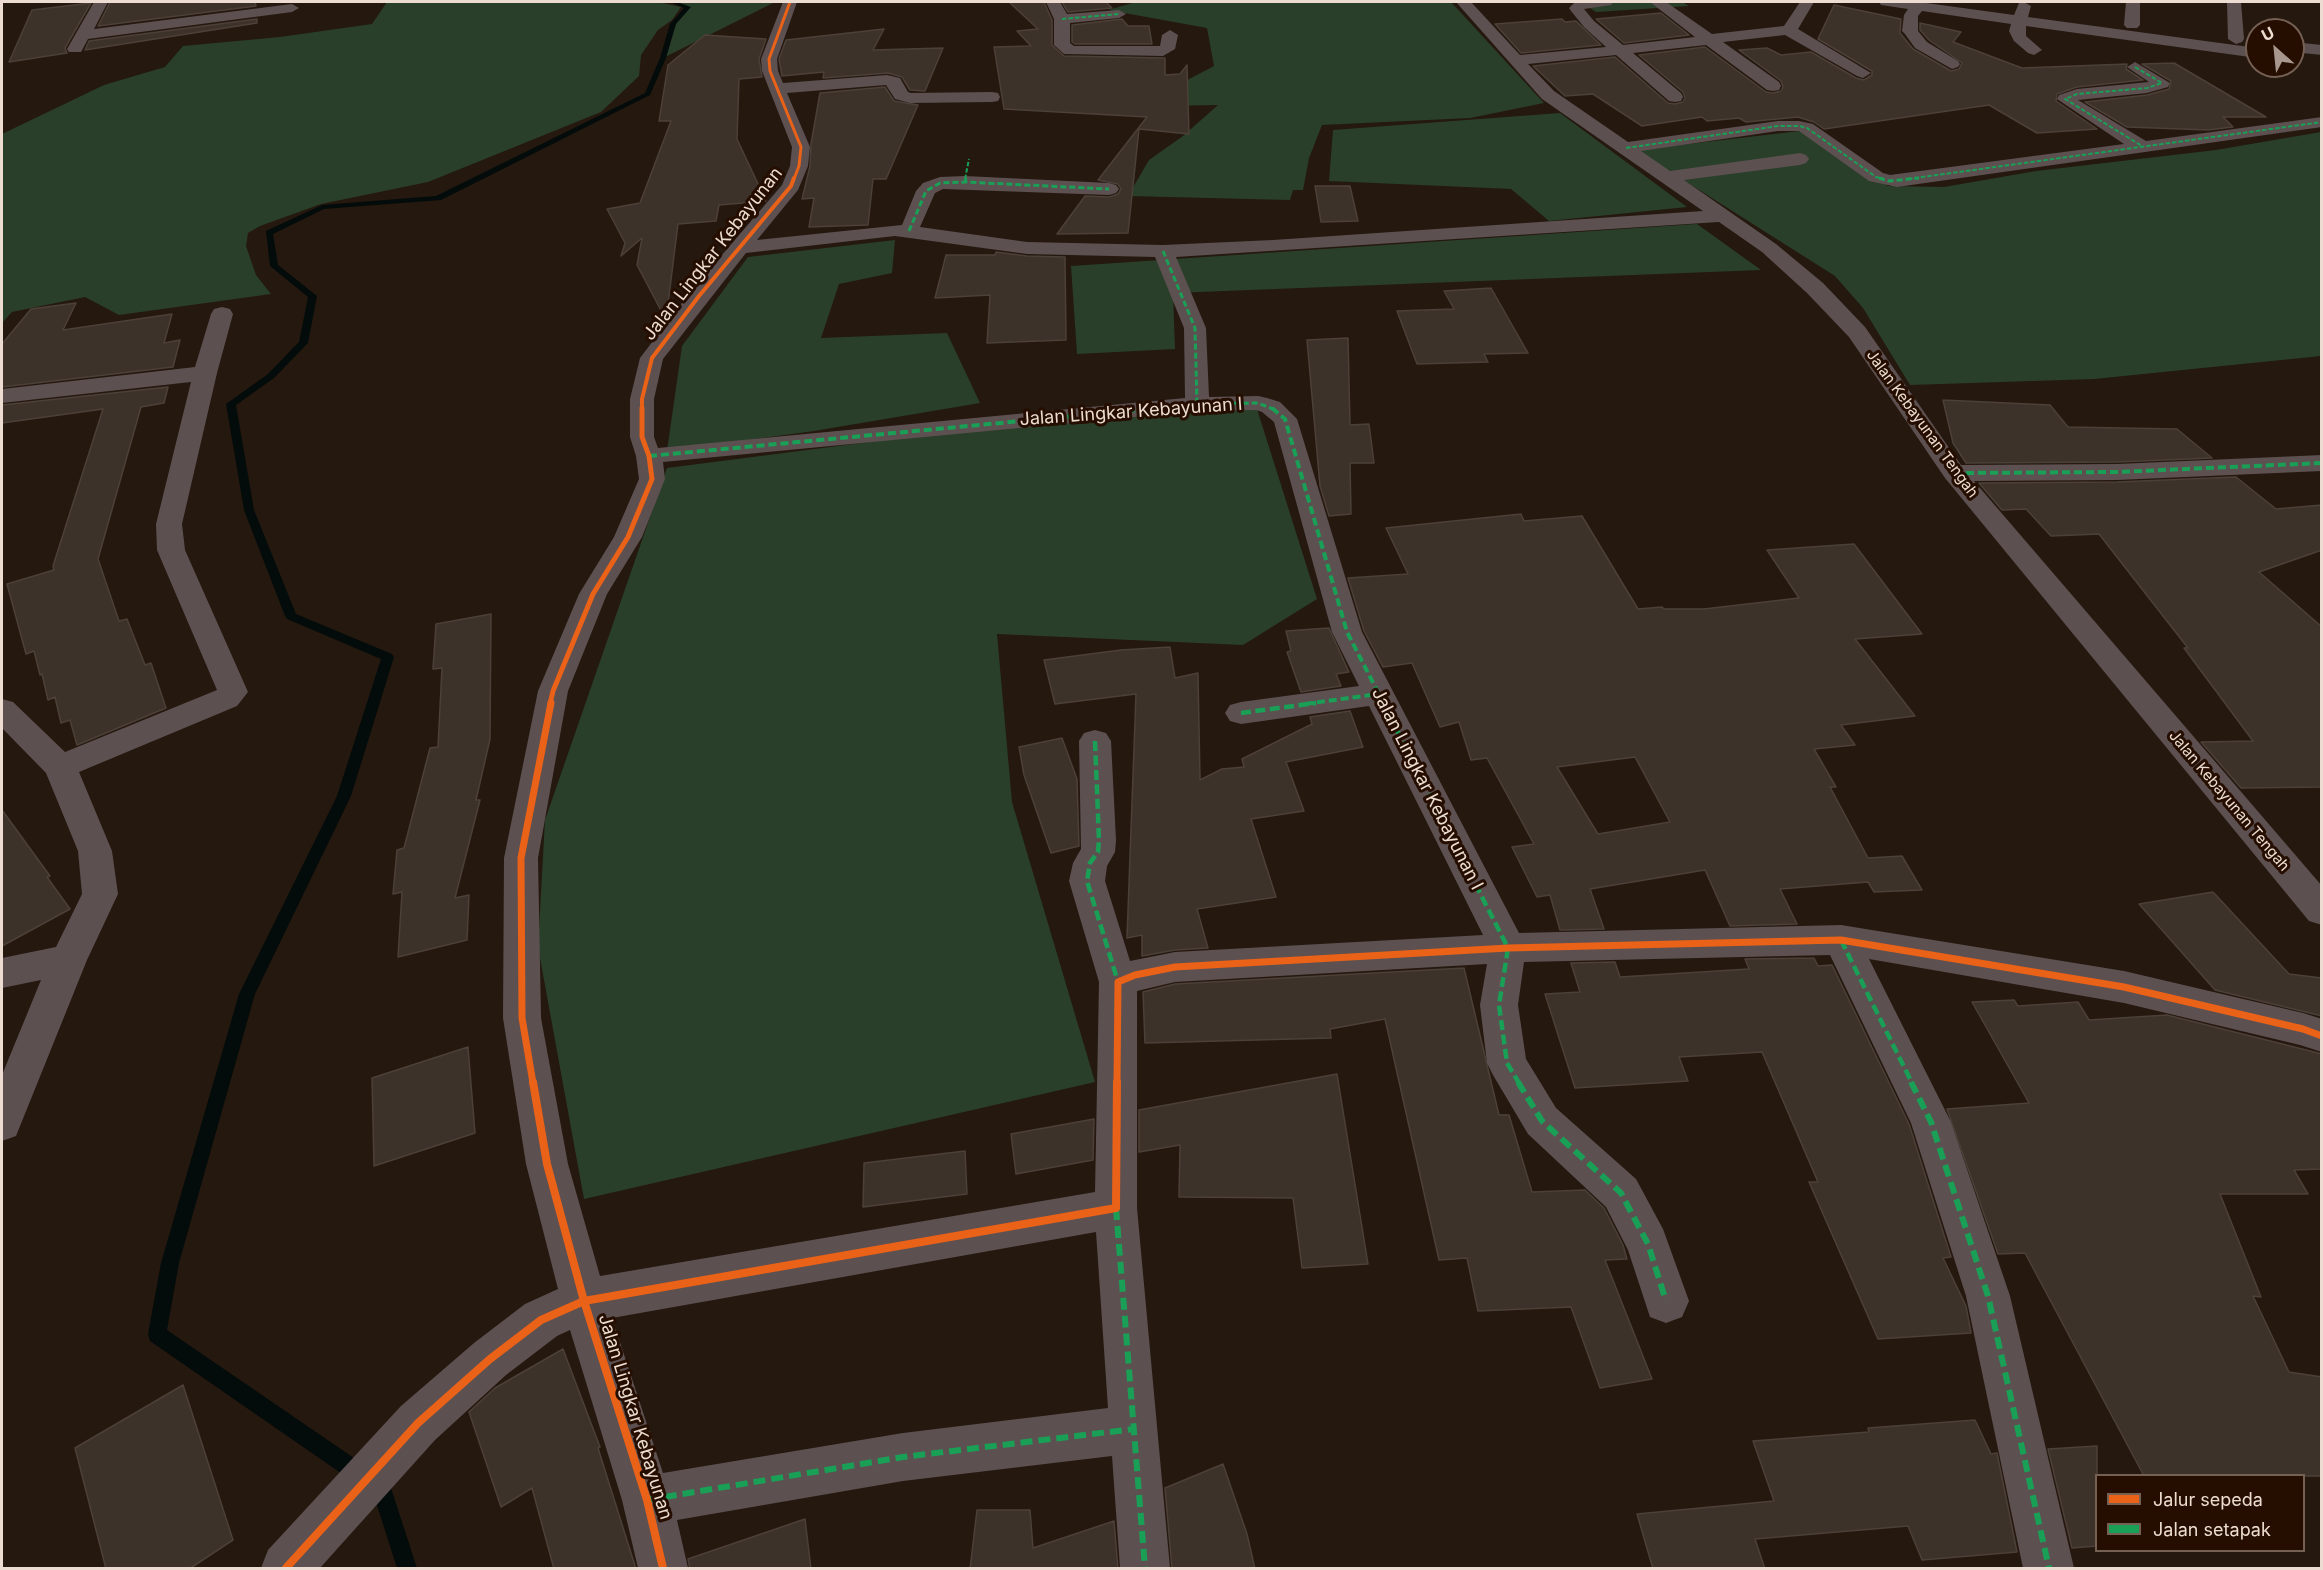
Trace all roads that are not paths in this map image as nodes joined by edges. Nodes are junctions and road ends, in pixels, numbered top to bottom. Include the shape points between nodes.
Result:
1 (790, 2) edge
2 (1053, 2) edge
3 (1463, 2) edge
4 (1606, 2) edge
5 (1657, 2) edge
6 (1807, 2) edge
7 (1886, 2) edge
8 (1955, 2) edge
9 (2133, 2) edge
10 (120, 3) edge
11 (101, 4) edge
12 (2230, 4) edge
13 (1919, 6) junction
14 (292, 8) dead end
15 (2023, 11) edge
16 (1119, 14) dead end
17 (1062, 19) junction
18 (2132, 25) junction
19 (1788, 30) junction
20 (1170, 35) dead end
21 (2236, 39) junction
22 (1710, 40) junction
23 (2245, 40) edge
24 (2305, 48) edge
25 (1622, 50) junction
26 (2034, 50) dead end
27 (2322, 50) edge
28 (2245, 51) edge
29 (1516, 60) junction
30 (1952, 64) dead end
31 (2135, 67) dead end
32 (1863, 73) dead end
33 (1773, 86) dead end
34 (778, 89) junction
35 (992, 97) dead end
36 (1675, 97) dead end
37 (2322, 122) edge
38 (2142, 146) junction
39 (1626, 148) junction
40 (969, 159) dead end
41 (1800, 159) dead end
42 (1665, 177) junction
43 (965, 182) junction
44 (1109, 189) dead end
45 (1721, 216) junction
46 (909, 231) junction
47 (738, 248) junction
48 (1163, 251) junction
49 (222, 314) dead end
50 (205, 373) junction
51 (2, 396) edge
52 (1197, 404) junction
53 (649, 456) junction
54 (2322, 463) edge
55 (1954, 473) junction
56 (1378, 694) junction
57 (2, 710) edge
58 (1241, 713) dead end
59 (1095, 741) dead end
60 (60, 767) junction
61 (2322, 911) edge
62 (1841, 940) junction
63 (1508, 948) junction
64 (68, 960) junction
65 (2, 974) edge
66 (1118, 982) junction
67 (2322, 1036) edge
68 (2, 1123) edge
69 (1116, 1208) junction
70 (584, 1301) junction
71 (1666, 1301) dead end
72 (1134, 1429) junction
73 (647, 1500) junction
74 (286, 1569) edge
75 (663, 1569) edge
76 (1145, 1569) edge
77 (2049, 1569) edge

1 - 34 street, Jalan Lingkar Kebayunan via 770,59 770,72
2 - 17 street
3 - 29 street, Jalan Kebayunan Tengah
4 - 25 street via 1576,8 1589,24
5 - 22 street
6 - 19 street
7 - 13 street
8 - 15 street
9 - 18 street
10 - 11 street
11 - 14 street via 79,42
12 - 21 street
13 - 15 street
13 - 30 street via 1911,15 1910,31 1921,45
15 - 18 street
15 - 26 street via 2017,31 2019,38
15 - 28 street
16 - 17 street
17 - 20 street via 1062,45 1070,51 1164,51
18 - 21 street
19 - 22 street
19 - 32 street
21 - 23 street
22 - 25 street
22 - 33 street
24 - 27 street
25 - 29 street
25 - 36 street
29 - 39 street, Jalan Kebayunan Tengah via 1548,95
31 - 38 street via 2162,83 2065,99
34 - 35 street via 887,80 894,82 901,95 910,98
34 - 47 street, Jalan Lingkar Kebayunan via 801,147 799,166 791,186
37 - 38 street
38 - 39 street via 1889,181 1865,171 1799,126
39 - 42 street, Jalan Kebayunan Tengah
40 - 43 street
41 - 42 street
42 - 45 street, Jalan Kebayunan Tengah
43 - 44 street
43 - 46 street via 930,187
45 - 48 street
45 - 55 street, Jalan Kebayunan Tengah via 1769,248 1857,332
46 - 47 street
46 - 48 street via 1027,248
47 - 53 street, Jalan Lingkar Kebayunan via 652,358 642,399 642,437
48 - 52 street via 1195,328
49 - 50 street
50 - 51 street
50 - 60 street via 169,524 171,550 233,692 226,699
52 - 53 street, Jalan Lingkar Kebayunan I
52 - 56 street, Jalan Lingkar Kebayunan I via 1258,403 1271,407 1285,419 1347,632
53 - 70 street, Jalan Lingkar Kebayunan via 652,479 628,537 593,594 553,691 521,858 522,1018 547,1164
54 - 55 street via 2117,472
55 - 61 street, Jalan Kebayunan Tengah
56 - 58 street
56 - 63 street, Jalan Lingkar Kebayunan I
57 - 60 street
59 - 66 street via 1099,840 1087,880
60 - 64 street via 95,850 100,894
62 - 63 street
62 - 67 street via 2124,987
62 - 77 street via 1930,1122 1974,1252 1988,1296
63 - 66 street via 1175,967
63 - 71 street via 1499,1005 1507,1063 1542,1121 1621,1193 1648,1244
64 - 65 street
64 - 68 street
66 - 69 street
69 - 70 street
69 - 72 street
70 - 73 street, Jalan Lingkar Kebayunan
70 - 74 street via 541,1320 418,1423
72 - 73 street via 903,1457
72 - 76 street
73 - 75 street, Jalan Lingkar Kebayunan

